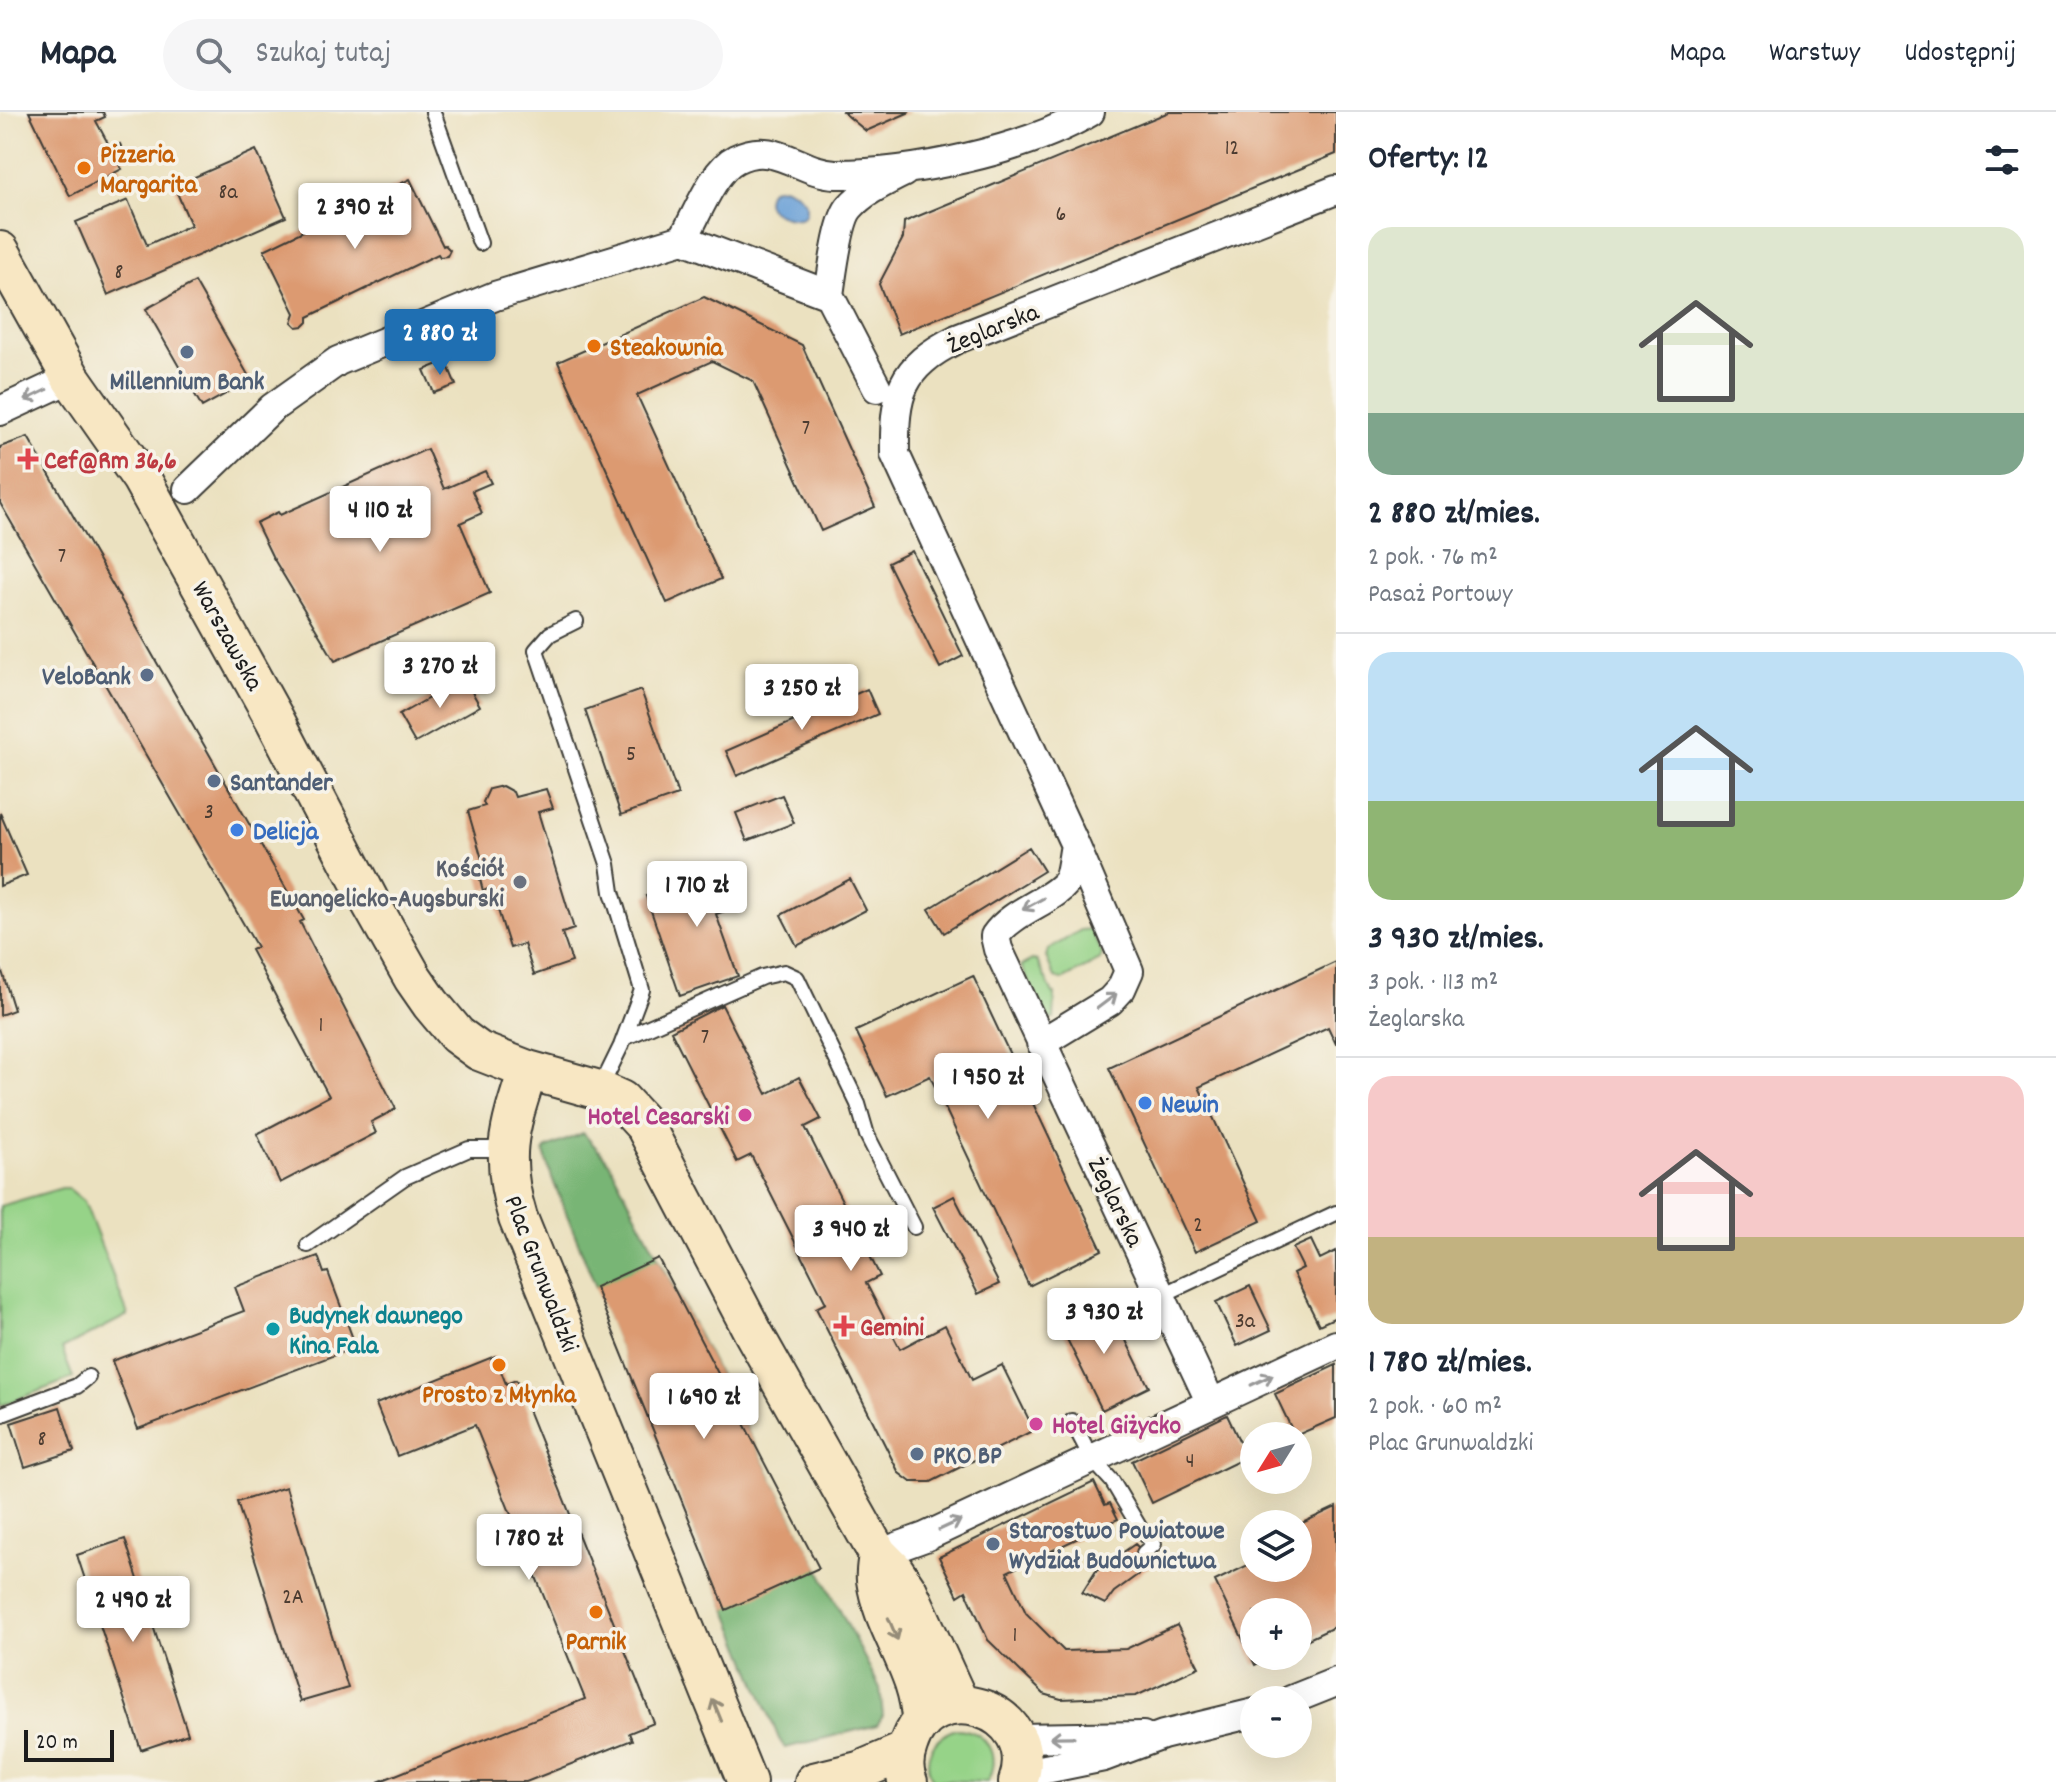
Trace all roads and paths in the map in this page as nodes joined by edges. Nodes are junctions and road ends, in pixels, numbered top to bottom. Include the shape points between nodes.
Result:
1 (433, 112) edge
2 (1090, 112) edge
3 (911, 168) junction
4 (1336, 190) edge
5 (683, 239) junction
6 (480, 243) dead end
7 (0, 251) edge
8 (829, 295) junction
9 (71, 378) junction
10 (877, 388) dead end
11 (0, 411) edge
12 (188, 489) dead end
13 (576, 621) dead end
14 (1075, 845) junction
15 (624, 1038) junction
16 (1041, 1043) junction
17 (528, 1070) junction
18 (599, 1090) junction
19 (508, 1149) junction
20 (1336, 1213) edge
21 (914, 1227) dead end
22 (308, 1245) dead end
23 (1162, 1295) junction
24 (1336, 1345) edge
25 (88, 1377) dead end
26 (1211, 1403) junction
27 (0, 1415) edge
28 (1072, 1421) dead end
29 (1092, 1459) junction
30 (1144, 1553) dead end
31 (878, 1554) junction
32 (1336, 1682) edge
33 (1312, 1692) edge
34 (960, 1705) junction
35 (1240, 1716) edge
36 (912, 1752) edge
37 (1019, 1764) edge
38 (747, 1782) edge
39 (814, 1782) edge

1 - 6 lane
2 - 3 street via 1031,140
3 - 5 street via 832,174 766,151 736,159 716,175
3 - 8 street via 868,191 847,210
4 - 14 street, Żeglarska via 957,339 933,351 904,380 894,419 895,454
5 - 8 street
5 - 12 street via 495,296 338,361 272,408
7 - 9 street, Warszawska
8 - 10 street
9 -> 11 street
9 - 17 street, Warszawska via 141,478 431,1004 468,1044
13 - 15 lane via 550,634 536,650 608,864 642,990
14 -> 16 street, Żeglarska via 1068,878 1059,890 1019,912 995,936
16 -> 14 street, Żeglarska via 1110,1001 1129,971
15 - 18 lane
15 - 21 lane via 762,977 784,972 797,978
16 - 23 street, Żeglarska
17 - 18 street
17 - 19 street, Plac Grunwaldzki
18 - 31 street via 629,1107 655,1141 754,1334
19 - 22 lane via 469,1149 405,1177
38 -> 19 street, Plac Grunwaldzki via 518,1218 506,1173
20 - 23 lane
23 - 26 street, Żeglarska
26 -> 24 street
25 - 27 lane
26 - 29 street
28 - 29 lane
29 - 30 lane via 1154,1544
31 -> 29 street
31 - 34 street via 908,1591
31 -> 36 street via 882,1602 921,1702
32 - 33 street
34 - 36 street via 939,1710
34 - 37 street via 996,1714 1007,1724
35 - 37 street via 1163,1735 1104,1757
36 - 39 street

